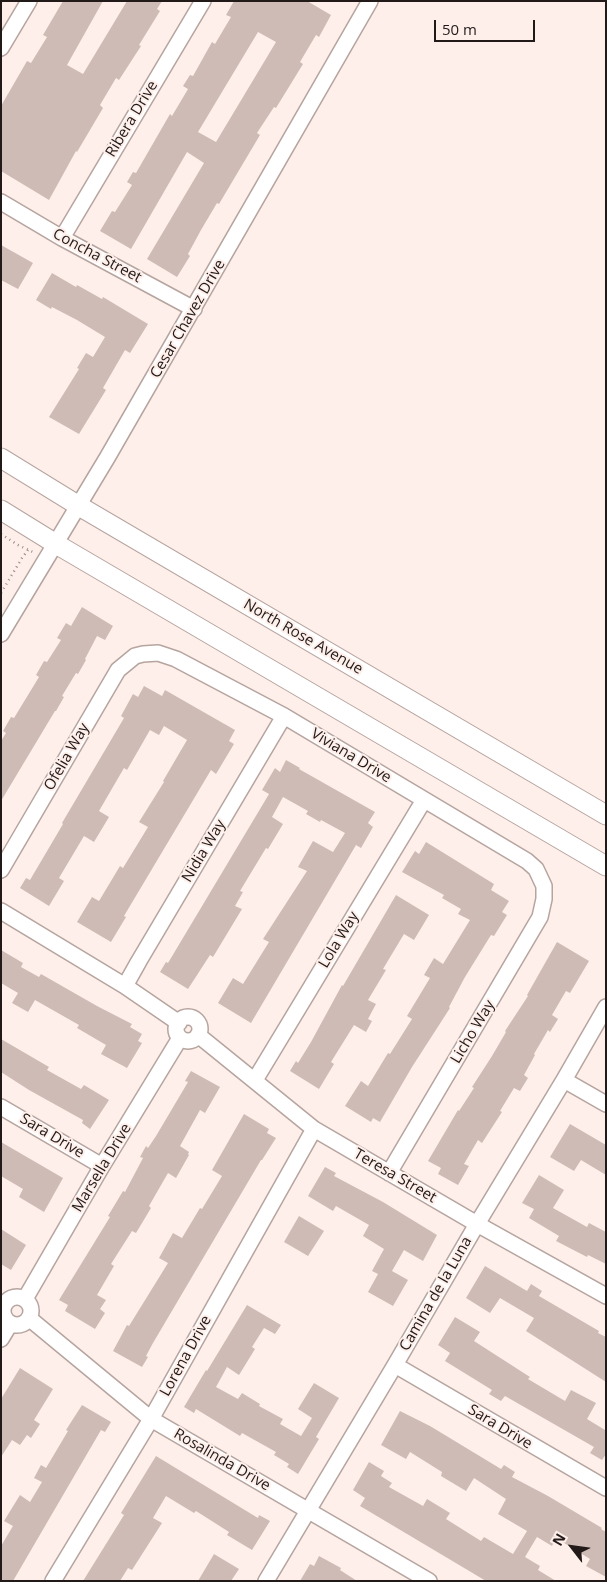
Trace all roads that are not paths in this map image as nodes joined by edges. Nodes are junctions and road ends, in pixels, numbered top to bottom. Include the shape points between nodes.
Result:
1 (29, 1) edge
2 (203, 1) edge
3 (364, 4) edge
4 (1, 48) edge
5 (1, 202) edge
6 (62, 238) junction
7 (194, 309) junction
8 (1, 458) edge
9 (79, 506) junction
10 (1, 510) edge
11 (56, 544) junction
12 (1, 634) edge
13 (143, 654) joint
14 (284, 716) junction
15 (424, 800) junction
16 (606, 815) edge
17 (606, 866) edge
18 (1, 870) edge
19 (544, 886) joint
20 (1, 911) edge
21 (125, 986) junction
22 (606, 1007) edge
23 (180, 1030) junction
24 (198, 1035) junction
25 (255, 1080) junction
26 (564, 1080) junction
27 (606, 1104) edge
28 (1, 1107) edge
29 (314, 1130) junction
30 (102, 1166) junction
31 (389, 1173) junction
32 (477, 1224) junction
33 (606, 1296) edge
34 (25, 1299) junction
35 (3, 1305) edge
36 (30, 1319) junction
37 (10, 1324) junction
38 (1, 1339) edge
39 (395, 1365) junction
40 (151, 1419) junction
41 (606, 1488) edge
42 (308, 1511) junction
43 (53, 1581) edge
44 (266, 1581) edge
45 (429, 1581) edge

1 - 4 street
2 - 6 street, Ribera Drive
3 - 7 street, Cesar Chavez Drive
5 - 6 street, Concha Street
6 - 7 street, Concha Street
7 - 9 street, Cesar Chavez Drive
8 - 9 main road, North Rose Avenue
9 - 11 street, Cesar Chavez Drive
9 - 16 main road, North Rose Avenue
10 - 11 main road
11 - 12 street, Cesar Chavez Drive
11 - 17 main road
13 - 14 street, Viviana Drive via 158,653 176,659
13 - 18 street, Ofelia Way via 127,661 118,670
14 - 15 street, Viviana Drive
14 - 21 street, Nidia Way
15 - 19 street, Viviana Drive via 527,861 539,874
15 - 25 street, Lola Way
19 - 31 street, Licho Way via 540,917
20 - 21 street
21 - 23 street
22 - 26 street, Camina de la Luna
23 - 24 street via 188,1041
23 - 24 street via 185,1018 195,1019 200,1026
23 - 30 street, Marsella Drive
24 - 25 street, Teresa Street
25 - 29 street, Teresa Street
26 - 27 street
26 - 32 street, Camina de la Luna
28 - 30 street, Sara Drive
29 - 31 street, Teresa Street
29 - 40 street, Lorena Drive
30 - 34 street, Marsella Drive
31 - 32 street, Teresa Street
32 - 33 street, Teresa Street
32 - 39 street, Camina de la Luna
34 - 35 street via 13,1298
34 - 36 street via 32,1308
35 - 37 street via 5,1319
36 - 37 street via 17,1326
36 - 40 street, Rosalinda Drive
37 - 38 street
39 - 41 street, Sara Drive
39 - 42 street, Camina de la Luna
40 - 42 street, Rosalinda Drive
40 - 43 street, Lorena Drive
42 - 44 street, Camina de la Luna
42 - 45 street, Rosalinda Drive

